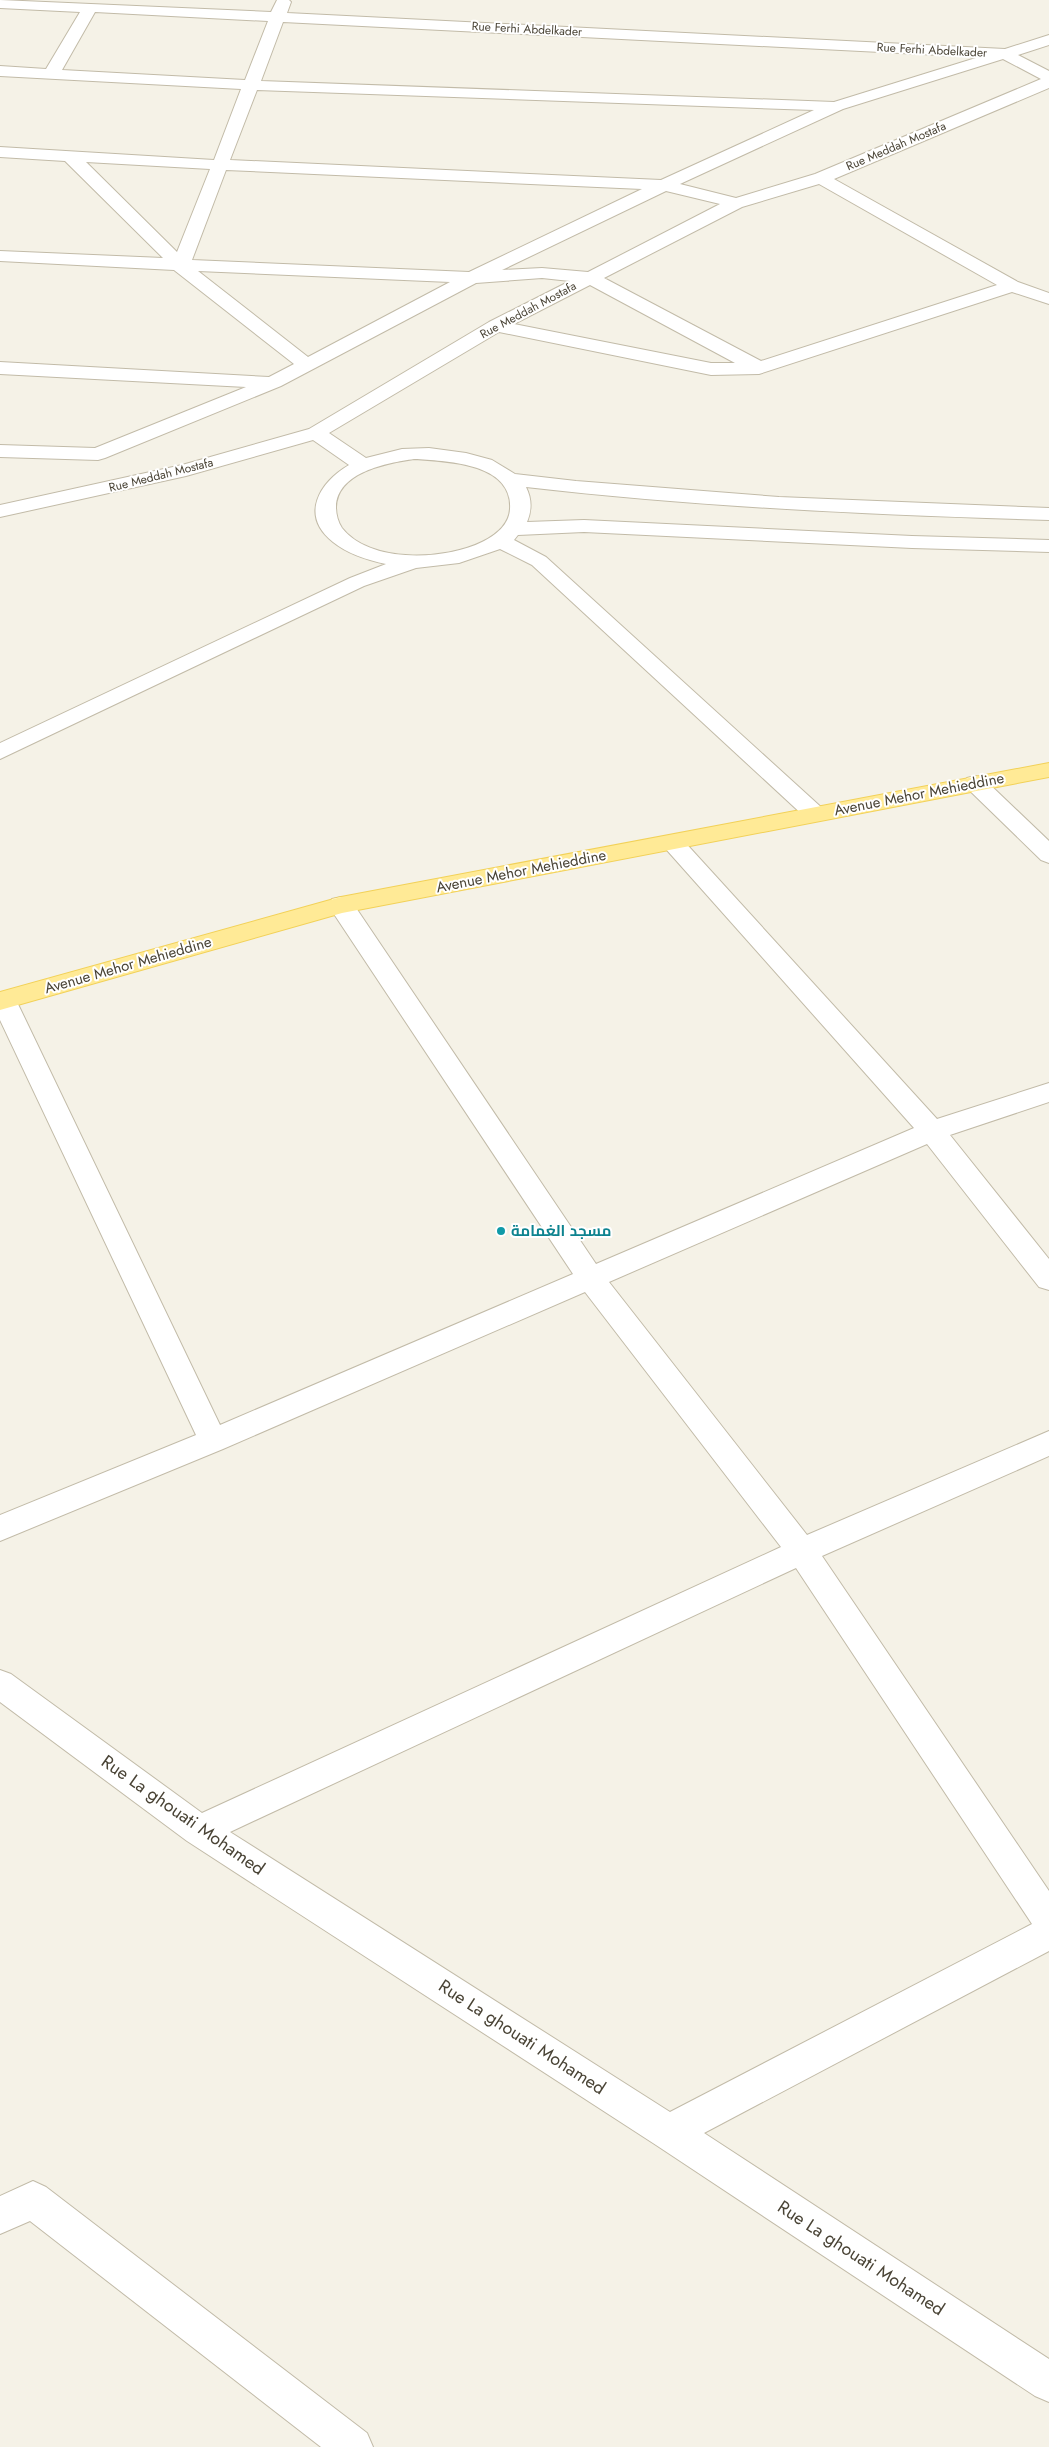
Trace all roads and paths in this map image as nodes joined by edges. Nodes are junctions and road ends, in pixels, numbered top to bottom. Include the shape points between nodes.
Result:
1 (284, 0) edge
2 (0, 3) edge
3 (90, 8) junction
4 (279, 17) junction
5 (1049, 40) edge
6 (1003, 53) junction
7 (0, 71) edge
8 (51, 74) junction
9 (1049, 77) edge
10 (1049, 82) edge
11 (250, 85) junction
12 (838, 106) junction
13 (0, 152) edge
14 (70, 156) junction
15 (220, 165) junction
16 (821, 178) junction
17 (664, 185) junction
18 (736, 203) junction
19 (0, 256) edge
20 (181, 266) junction
21 (589, 277) junction
22 (472, 278) junction
23 (1012, 286) junction
24 (1049, 299) edge
25 (496, 326) junction
26 (308, 366) junction
27 (0, 368) edge
28 (758, 368) junction
29 (274, 382) junction
30 (316, 433) junction
31 (0, 451) edge
32 (363, 465) junction
33 (509, 479) junction
34 (0, 511) edge
35 (1049, 514) edge
36 (507, 535) junction
37 (1049, 546) edge
38 (412, 562) junction
39 (0, 752) edge
40 (1049, 770) edge
41 (975, 783) junction
42 (814, 814) junction
43 (673, 843) junction
44 (1049, 855) edge
45 (341, 905) junction
46 (2, 1000) edge
47 (1049, 1092) edge
48 (932, 1132) junction
49 (590, 1279) junction
50 (1049, 1279) edge
51 (213, 1441) junction
52 (1049, 1443) edge
53 (0, 1528) edge
54 (802, 1551) junction
55 (0, 1684) edge
56 (199, 1830) junction
57 (1049, 1920) edge
58 (1049, 1933) edge
59 (669, 2132) junction
60 (0, 2215) edge
61 (1049, 2382) edge
62 (353, 2447) edge

1 - 4 street
2 - 3 street, Rue Ferhi Abdelkader
3 - 4 street, Rue Ferhi Abdelkader
3 - 8 street
4 - 6 street, Rue Ferhi Abdelkader
4 - 11 street
5 - 6 street
6 - 9 street, Rue Ferhi Abdelkader
6 - 12 street
7 - 8 street
8 - 11 street
10 - 16 street, Rue Meddah Mostafa
11 - 12 street
11 - 15 street
12 - 17 street
13 - 14 street
14 - 15 street
14 - 20 street
15 - 17 street
15 - 20 street
16 - 18 street, Rue Meddah Mostafa
16 - 23 street
17 - 18 street
17 - 22 street
18 - 21 street, Rue Meddah Mostafa
19 - 20 street
20 - 22 street
20 - 26 street
21 - 22 street via 542,273
21 - 25 street, Rue Meddah Mostafa
21 - 28 street
22 - 26 street
23 - 24 street
23 - 28 street
25 - 28 street via 711,369
25 - 30 street, Rue Meddah Mostafa
26 - 29 street
27 - 29 street
29 - 31 street via 98,454
30 - 32 street
30 - 34 street, Rue Meddah Mostafa via 186,470
32 - 33 street via 405,454 443,454 469,458
32 - 38 street via 343,477 330,491 325,507 328,522 340,537 358,549 383,558
33 - 35 street via 592,489 909,510
33 - 36 street via 522,504 520,516
36 - 37 street via 584,526
36 - 38 street via 482,550 460,557
36 - 42 street
38 - 39 street via 357,582
40 - 41 main road, Avenue Mehor Mehieddine
41 - 42 main road, Avenue Mehor Mehieddine
41 - 44 street
42 - 43 main road, Avenue Mehor Mehieddine
43 - 45 main road, Avenue Mehor Mehieddine
43 - 48 street
45 - 46 main road, Avenue Mehor Mehieddine
45 - 49 street
46 - 51 street
47 - 48 street
48 - 49 street
48 - 50 street
49 - 51 street
49 - 54 street
51 - 53 street
52 - 54 street
54 - 56 street
54 - 57 street
55 - 56 street, Rue La ghouati Mohamed
56 - 59 street, Rue La ghouati Mohamed
58 - 59 street
59 - 61 street, Rue La ghouati Mohamed
60 - 62 street via 33,2200

